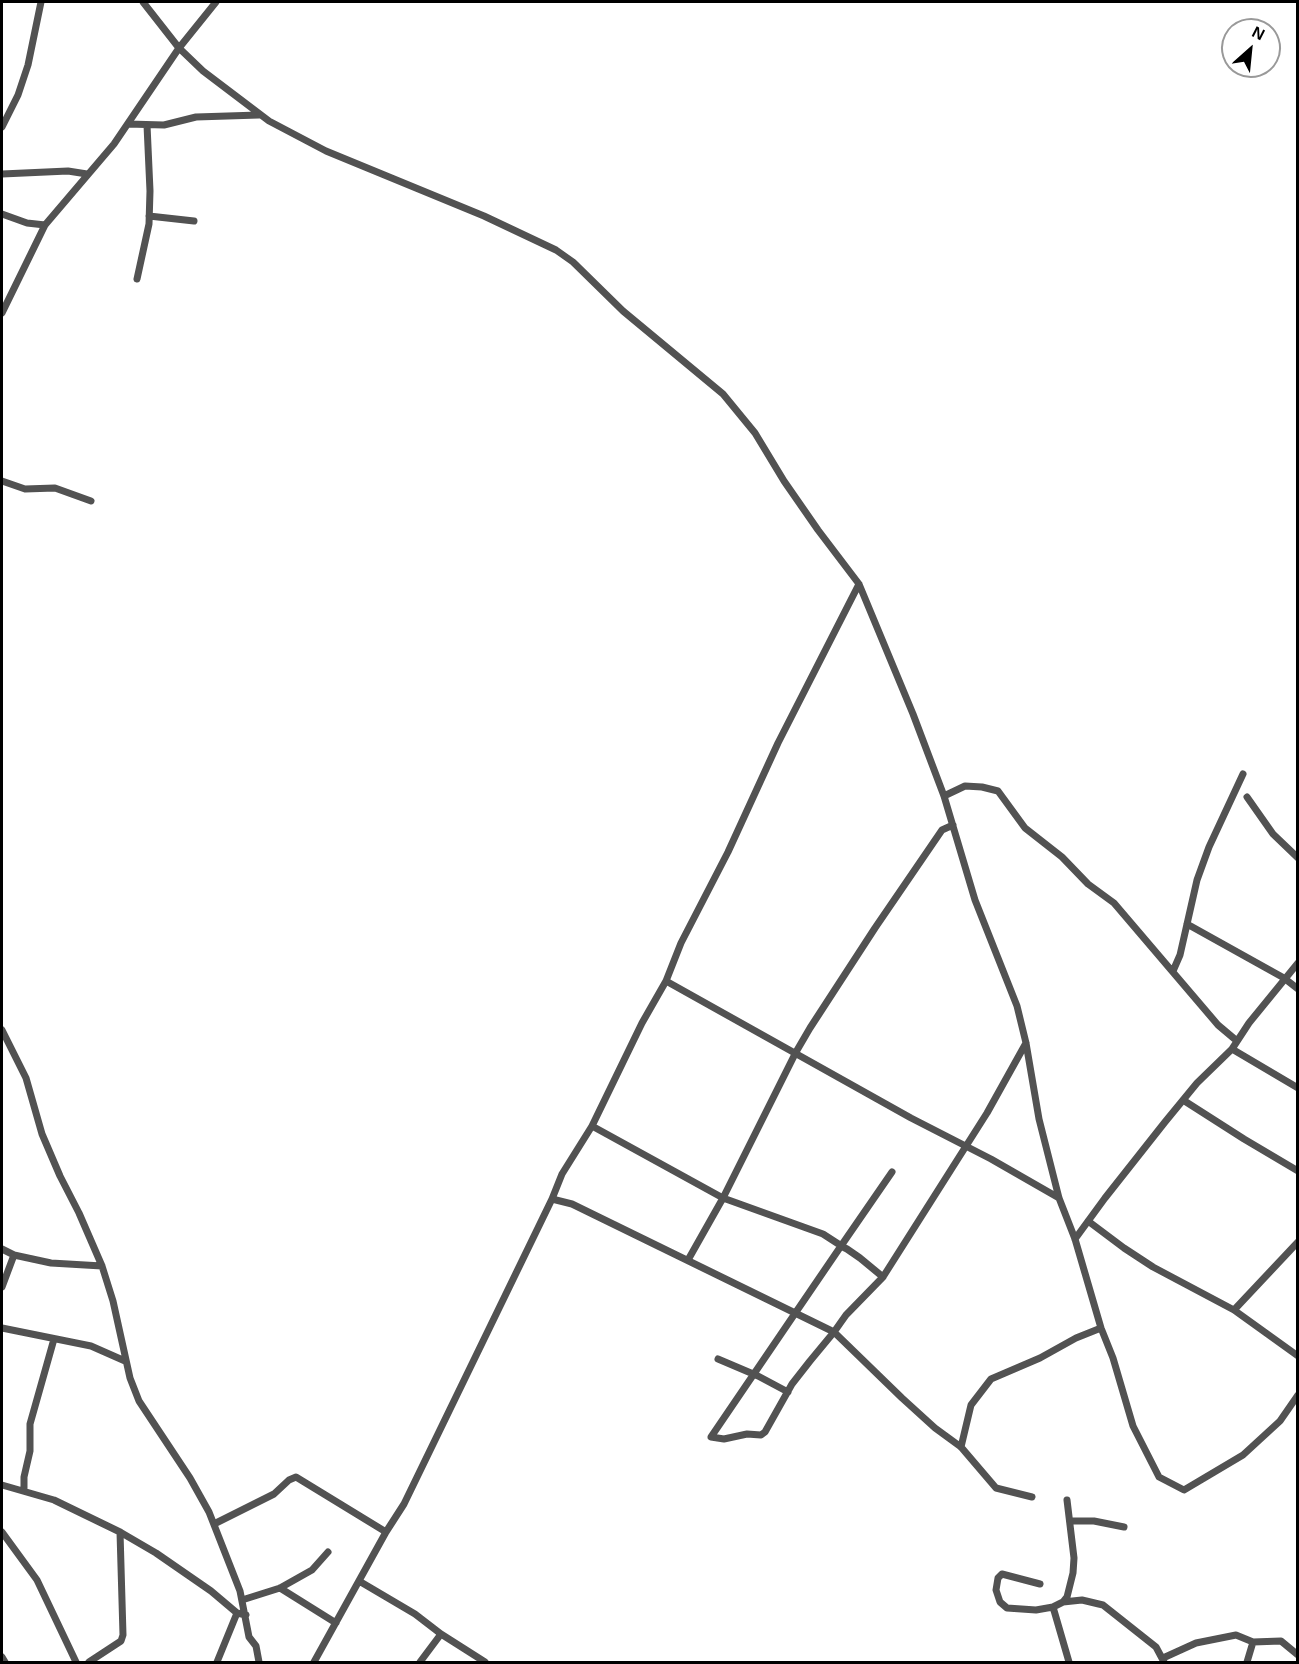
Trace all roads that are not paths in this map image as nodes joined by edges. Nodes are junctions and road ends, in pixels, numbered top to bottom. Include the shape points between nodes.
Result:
1 (41, 2) edge
2 (143, 2) edge
3 (216, 2) edge
4 (179, 48) junction
5 (260, 115) junction
6 (128, 124) junction
7 (147, 125) junction
8 (2, 127) edge
9 (2, 174) edge
10 (87, 174) junction
11 (2, 214) edge
12 (149, 216) junction
13 (194, 221) dead end
14 (45, 225) junction
15 (137, 279) dead end
16 (2, 313) edge
17 (2, 481) edge
18 (91, 501) dead end
19 (859, 584) junction
20 (1243, 774) dead end
21 (944, 796) junction
22 (1247, 797) dead end
23 (953, 825) junction
24 (1298, 858) edge
25 (1187, 924) junction
26 (1298, 963) edge
27 (1173, 971) junction
28 (1284, 978) junction
29 (666, 981) junction
30 (1298, 989) edge
31 (2, 1030) edge
32 (1237, 1041) junction
33 (1026, 1043) junction
34 (1232, 1048) junction
35 (796, 1052) junction
36 (1298, 1088) edge
37 (1183, 1100) junction
38 (592, 1126) junction
39 (965, 1147) junction
40 (1298, 1171) edge
41 (892, 1172) dead end
42 (723, 1198) junction
43 (1059, 1198) junction
44 (552, 1199) junction
45 (1088, 1221) junction
46 (1075, 1239) junction
47 (1298, 1242) edge
48 (842, 1246) junction
49 (2, 1250) edge
50 (14, 1255) junction
51 (688, 1260) junction
52 (102, 1266) junction
53 (883, 1276) junction
54 (2, 1287) edge
55 (1234, 1310) junction
56 (796, 1312) junction
57 (2, 1328) edge
58 (1101, 1328) junction
59 (834, 1332) junction
60 (54, 1340) junction
61 (1298, 1356) edge
62 (718, 1359) dead end
63 (125, 1361) junction
64 (754, 1374) junction
65 (788, 1392) junction
66 (1298, 1395) edge
67 (961, 1447) junction
68 (2, 1485) edge
69 (24, 1491) junction
70 (1032, 1497) dead end
71 (1067, 1500) dead end
72 (1070, 1521) junction
73 (214, 1524) junction
74 (1124, 1527) dead end
75 (2, 1532) edge
76 (120, 1532) junction
77 (386, 1532) junction
78 (328, 1551) dead end
79 (359, 1581) junction
80 (1040, 1584) dead end
81 (280, 1588) junction
82 (242, 1600) junction
83 (1064, 1602) junction
84 (1053, 1607) junction
85 (237, 1613) junction
86 (246, 1615) junction
87 (336, 1623) junction
88 (441, 1634) junction
89 (1252, 1642) junction
90 (1298, 1655) edge
91 (2, 1657) edge
92 (1163, 1660) edge
93 (5, 1662) edge
94 (75, 1662) edge
95 (89, 1662) edge
96 (218, 1662) edge
97 (259, 1662) edge
98 (314, 1662) edge
99 (420, 1662) edge
100 (485, 1662) edge
101 (1069, 1662) edge
102 (1247, 1662) edge

1 - 8 street via 28,65
2 - 4 street
3 - 4 street
4 - 5 street
4 - 6 street
5 - 7 street via 196,117
5 - 19 street via 326,151 484,216 573,262 623,311 723,394 755,433 784,481
6 - 7 street
6 - 10 street
7 - 12 street
9 - 10 street
10 - 14 street
11 - 14 street
12 - 13 street
12 - 15 street
14 - 16 street
17 - 18 street via 25,489 55,488
19 - 21 street
19 - 29 street via 762,774
20 - 25 street via 1209,847
21 - 23 street
21 - 27 street via 965,786 998,791 1025,828 1114,903
22 - 24 street via 1273,834
23 - 33 street via 975,900 1017,1006
23 - 35 street via 942,830 874,928
25 - 27 street
25 - 28 street
26 - 28 street
27 - 32 street via 1218,1025
28 - 30 street
28 - 32 street
29 - 35 street
29 - 38 street
31 - 52 street via 26,1078 42,1134
32 - 34 street
33 - 39 street
33 - 43 street via 1039,1119
34 - 36 street
34 - 37 street
35 - 39 street
35 - 42 street
37 - 40 street
37 - 45 street
38 - 42 street
38 - 44 street via 562,1174
39 - 43 street
39 - 53 street
41 - 48 street
42 - 48 street via 823,1234
42 - 51 street
43 - 46 street
44 - 51 street via 572,1204
44 - 77 street via 409,1494
45 - 46 street
45 - 55 street via 1154,1267
46 - 58 street
47 - 55 street
48 - 53 street
48 - 56 street
49 - 50 street
50 - 52 street via 73,1266
50 - 54 street
51 - 56 street
52 - 63 street
53 - 59 street
55 - 61 street
56 - 59 street
56 - 64 street
57 - 60 street
58 - 66 street via 1133,1426 1147,1456 1159,1477 1184,1490 1243,1455 1280,1421
58 - 67 street via 991,1378 971,1405
59 - 65 street
59 - 67 street via 935,1428
60 - 63 street via 91,1346
60 - 69 street via 30,1424
62 - 64 street
63 - 73 street via 139,1401 190,1478
64 - 65 street
64 - 65 street via 711,1437 761,1435
67 - 70 street via 996,1488
68 - 69 street
69 - 76 street via 54,1500
71 - 72 street
72 - 74 street
72 - 83 street via 1073,1573
73 - 77 street via 274,1494 296,1477
73 - 82 street
75 - 94 street via 37,1580
76 - 85 street via 156,1553
76 - 95 street via 123,1635 121,1641
77 - 79 street
78 - 81 street via 312,1570
79 - 87 street
79 - 88 street via 416,1614
80 - 84 street via 1002,1574 996,1590 1007,1608
81 - 82 street
81 - 87 street
82 - 86 street
83 - 84 street
83 - 92 street via 1082,1599 1103,1605 1156,1647
84 - 101 street
85 - 86 street
85 - 96 street
86 - 97 street
87 - 98 street
88 - 99 street
88 - 100 street
89 - 90 street via 1281,1641
89 - 92 street via 1236,1635 1196,1643
89 - 102 street
91 - 93 street

